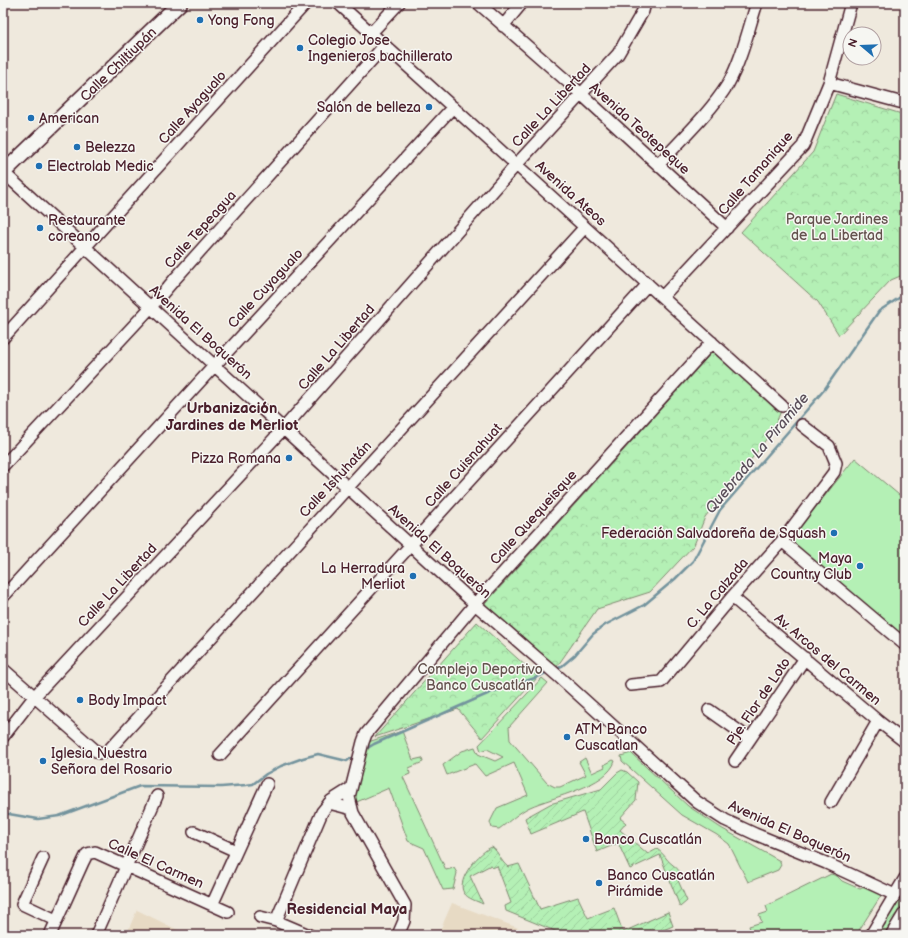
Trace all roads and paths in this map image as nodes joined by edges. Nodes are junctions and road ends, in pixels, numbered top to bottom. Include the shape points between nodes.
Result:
1 (180, 3) edge
2 (306, 3) edge
3 (338, 3) edge
4 (399, 3) edge
5 (478, 3) edge
6 (522, 3) edge
7 (645, 3) edge
8 (757, 3) edge
9 (851, 3) edge
10 (503, 26) junction
11 (372, 33) junction
12 (385, 45) junction
13 (829, 84) junction
14 (581, 95) junction
15 (905, 102) edge
16 (453, 107) junction
17 (516, 165) junction
18 (658, 165) junction
19 (3, 173) edge
20 (585, 227) junction
21 (727, 228) junction
22 (85, 246) junction
23 (648, 284) junction
24 (662, 297) junction
25 (151, 307) junction
26 (3, 338) edge
27 (712, 342) junction
28 (215, 365) junction
29 (782, 406) dead end
30 (802, 425) dead end
31 (284, 428) junction
32 (3, 466) edge
33 (348, 486) junction
34 (782, 541) junction
35 (411, 546) junction
36 (3, 597) edge
37 (732, 597) junction
38 (475, 604) junction
39 (905, 645) edge
40 (805, 658) junction
41 (3, 669) edge
42 (631, 686) dead end
43 (34, 697) junction
44 (709, 710) dead end
45 (878, 721) junction
46 (3, 736) edge
47 (750, 739) junction
48 (905, 742) edge
49 (220, 755) dead end
50 (735, 761) dead end
51 (267, 784) dead end
52 (350, 789) junction
53 (157, 796) dead end
54 (831, 802) dead end
55 (329, 803) junction
56 (352, 809) junction
57 (194, 832) dead end
58 (236, 851) junction
59 (43, 858) dead end
60 (126, 866) junction
61 (905, 878) edge
62 (895, 895) junction
63 (212, 905) junction
64 (228, 912) dead end
65 (905, 915) edge
66 (260, 917) dead end
67 (56, 920) junction
68 (276, 921) junction
69 (905, 926) edge
70 (50, 935) edge
71 (96, 935) edge
72 (309, 935) edge
73 (398, 935) edge
74 (871, 935) edge
75 (893, 935) edge
76 (899, 935) edge

1 - 19 main road, Calle Chiltiupán
2 - 22 street, Calle Ayagualo
3 - 11 street, Avenida Ateos
4 - 11 street
5 - 10 street, Avenida Teotepeque
6 - 10 street
7 - 14 street, Calle La Libertad via 618,54
8 - 18 street via 740,56 728,83 713,105
9 - 13 street, Calle Tamanique
10 - 14 street, Avenida Teotepeque
11 - 12 street, Avenida Ateos
12 - 16 street, Avenida Ateos
12 - 25 street, Calle Tepeagua
13 - 15 street via 902,104
13 - 21 street, Calle Tamanique via 803,146
14 - 17 street, Calle La Libertad
14 - 18 street, Avenida Teotepeque
16 - 17 street, Avenida Ateos
16 - 28 street, Calle Cuyagualo
17 - 20 street, Avenida Ateos
17 - 31 street, Calle La Libertad
18 - 21 street, Avenida Teotepeque
19 - 22 street, Avenida El Boquerón
20 - 23 street, Avenida Ateos
20 - 33 street, Calle Ishuhatán
21 - 24 street, Calle Tamanique
22 - 25 street, Avenida El Boquerón
22 - 26 street, Calle Ayagualo
23 - 24 street, Avenida Ateos
23 - 35 street, Calle Cuisnahuat
24 - 27 street, Avenida Ateos
25 - 28 street, Avenida El Boquerón
25 - 32 street, Calle Tepeagua
27 - 29 street, Avenida Ateos
27 - 38 street, Calle Quequeisque
28 - 31 street, Avenida El Boquerón
28 - 36 street, Calle Cuyagualo
30 - 34 street, C. La Calzada via 829,446 836,463 834,472
31 - 33 street, Avenida El Boquerón
31 - 43 street, Calle La Libertad
33 - 35 street, Avenida El Boquerón
33 - 43 street, Calle Ishuhatán via 107,752 95,750
34 - 37 street, C. La Calzada
34 - 39 street
35 - 38 street, Avenida El Boquerón
35 - 49 street, Calle Cuisnahuat
37 - 40 street, Av. Arcos del Carmen
37 - 42 street, C. La Calzada via 662,682
38 - 52 street, Calle Quequeisque via 366,734
38 - 62 street, Avenida El Boquerón via 697,802 725,820 761,837
40 - 45 street, Av. Arcos del Carmen
40 - 47 street, Pje. Flor de Loto
41 - 43 street
43 - 46 street, Calle La Libertad
44 - 47 street
45 - 48 street, Av. Arcos del Carmen
45 - 54 street
47 - 50 street, Pje. Flor de Loto
51 - 58 street
52 - 55 street
52 - 56 street
53 - 60 street
55 - 56 street
55 - 68 street via 322,812
56 - 73 street via 406,905 404,921
57 - 58 street
58 - 63 street
59 - 67 street via 22,904
60 - 63 street, Calle El Carmen
60 - 67 street, Calle El Carmen via 95,852 87,854
60 - 71 street
61 - 62 street
62 - 74 street
63 - 64 street, Calle El Carmen
65 - 75 main road
66 - 68 street
67 - 70 street, Calle El Carmen
68 - 72 street
69 - 76 main road

